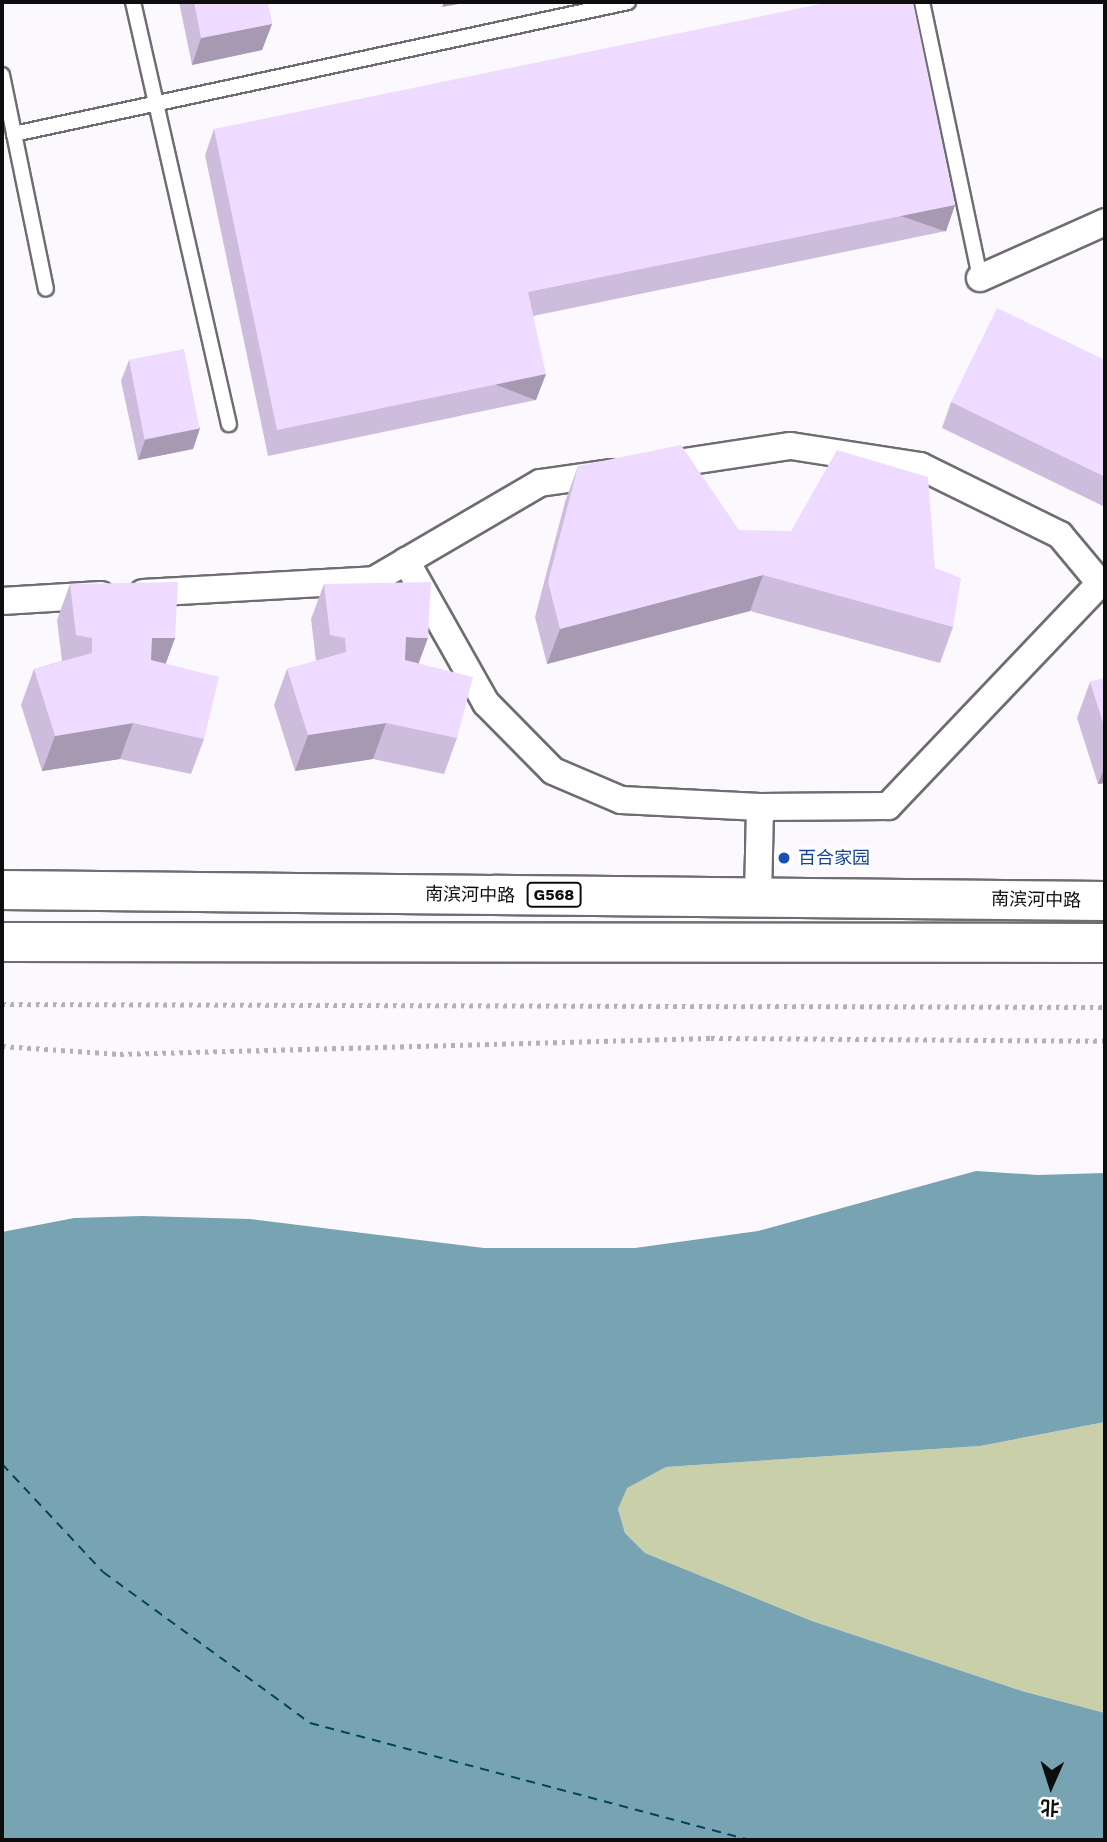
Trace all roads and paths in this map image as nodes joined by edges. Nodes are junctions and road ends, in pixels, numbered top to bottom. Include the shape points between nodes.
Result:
1 (133, 2) edge
2 (628, 2) edge
3 (922, 2) edge
4 (2, 75) edge
5 (156, 103) junction
6 (14, 134) junction
7 (1105, 222) edge
8 (980, 278) joint
9 (46, 289) dead end
10 (229, 424) dead end
11 (406, 561) junction
12 (1103, 583) edge
13 (2, 601) edge
14 (760, 807) junction
15 (2, 890) edge
16 (758, 897) junction
17 (1105, 901) edge
18 (2, 942) edge
19 (1105, 943) edge
20 (2, 1004) edge
21 (1105, 1007) edge
22 (1105, 1041) edge
23 (2, 1046) edge

1 - 5 lane
2 - 5 lane
3 - 8 lane
4 - 6 lane
5 - 6 lane
5 - 10 lane
6 - 9 lane
7 - 8 street
11 - 12 street via 540,483 790,446 920,466 1060,535
11 - 13 street via 374,580
11 - 14 street via 486,703 553,771 621,800
12 - 14 street via 888,806
14 - 16 street
15 - 16 highway, 南滨河中路 / G568
16 - 17 highway, 南滨河中路 / G568
18 - 19 highway
20 - 21 path
22 - 23 path via 711,1038 120,1054

